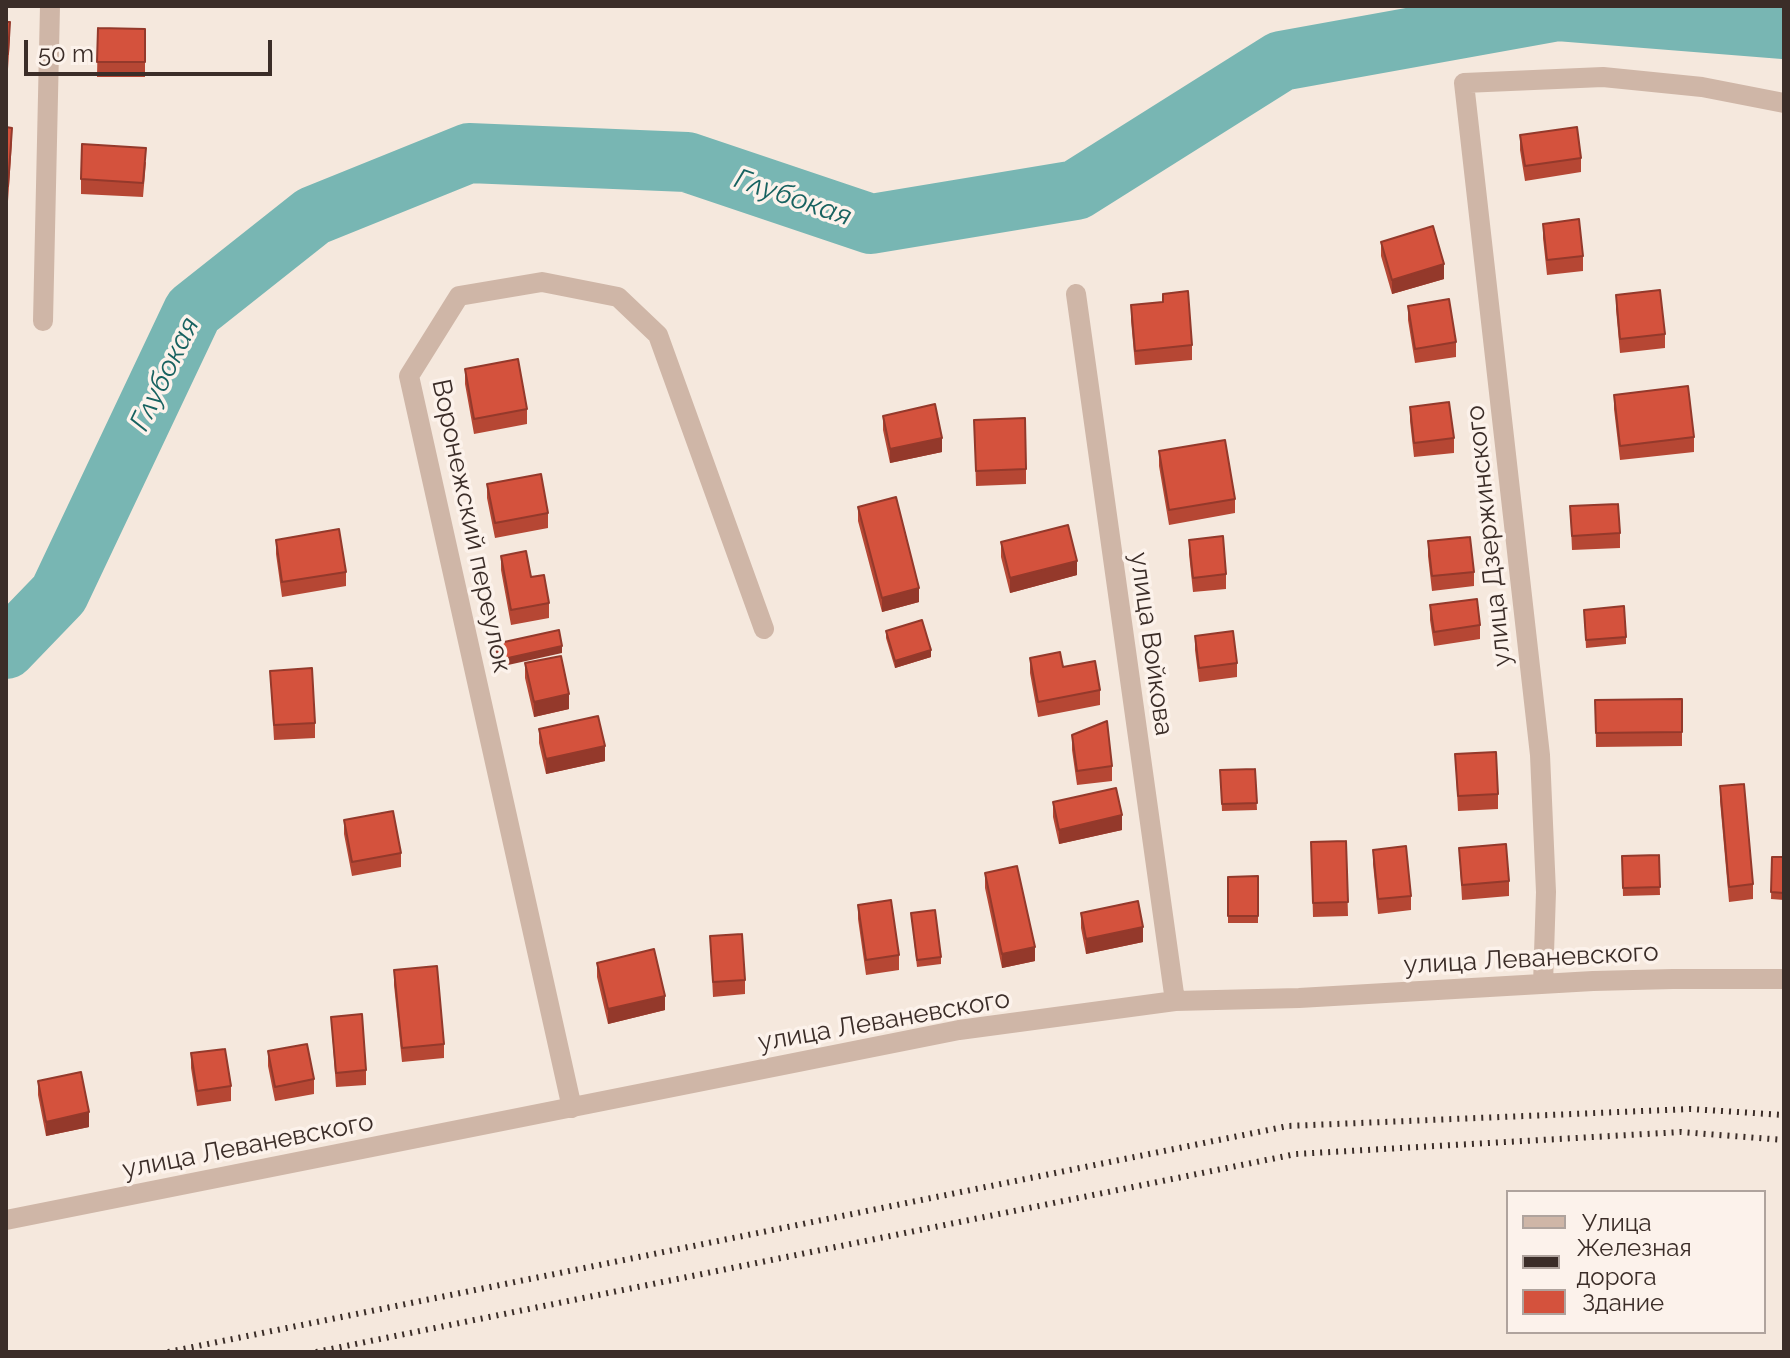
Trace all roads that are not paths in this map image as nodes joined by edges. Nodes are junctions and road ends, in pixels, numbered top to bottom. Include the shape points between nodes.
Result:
1 (50, 6) edge
2 (1784, 103) edge
3 (1076, 294) dead end
4 (43, 321) dead end
5 (764, 629) dead end
6 (1784, 979) edge
7 (1543, 984) junction
8 (1175, 1001) junction
9 (572, 1108) junction
10 (6, 1220) edge

1 - 4 street
2 - 7 street, улица Дзержинского via 1702,87 1603,77 1464,83 1540,755 1546,892
3 - 8 street, улица Войкова
5 - 9 street, Воронежский переулок via 658,335 618,297 542,282 459,296 409,376
6 - 7 street, улица Леваневского
7 - 8 street, улица Леваневского
8 - 9 street, улица Леваневского via 959,1030
9 - 10 street, улица Леваневского

